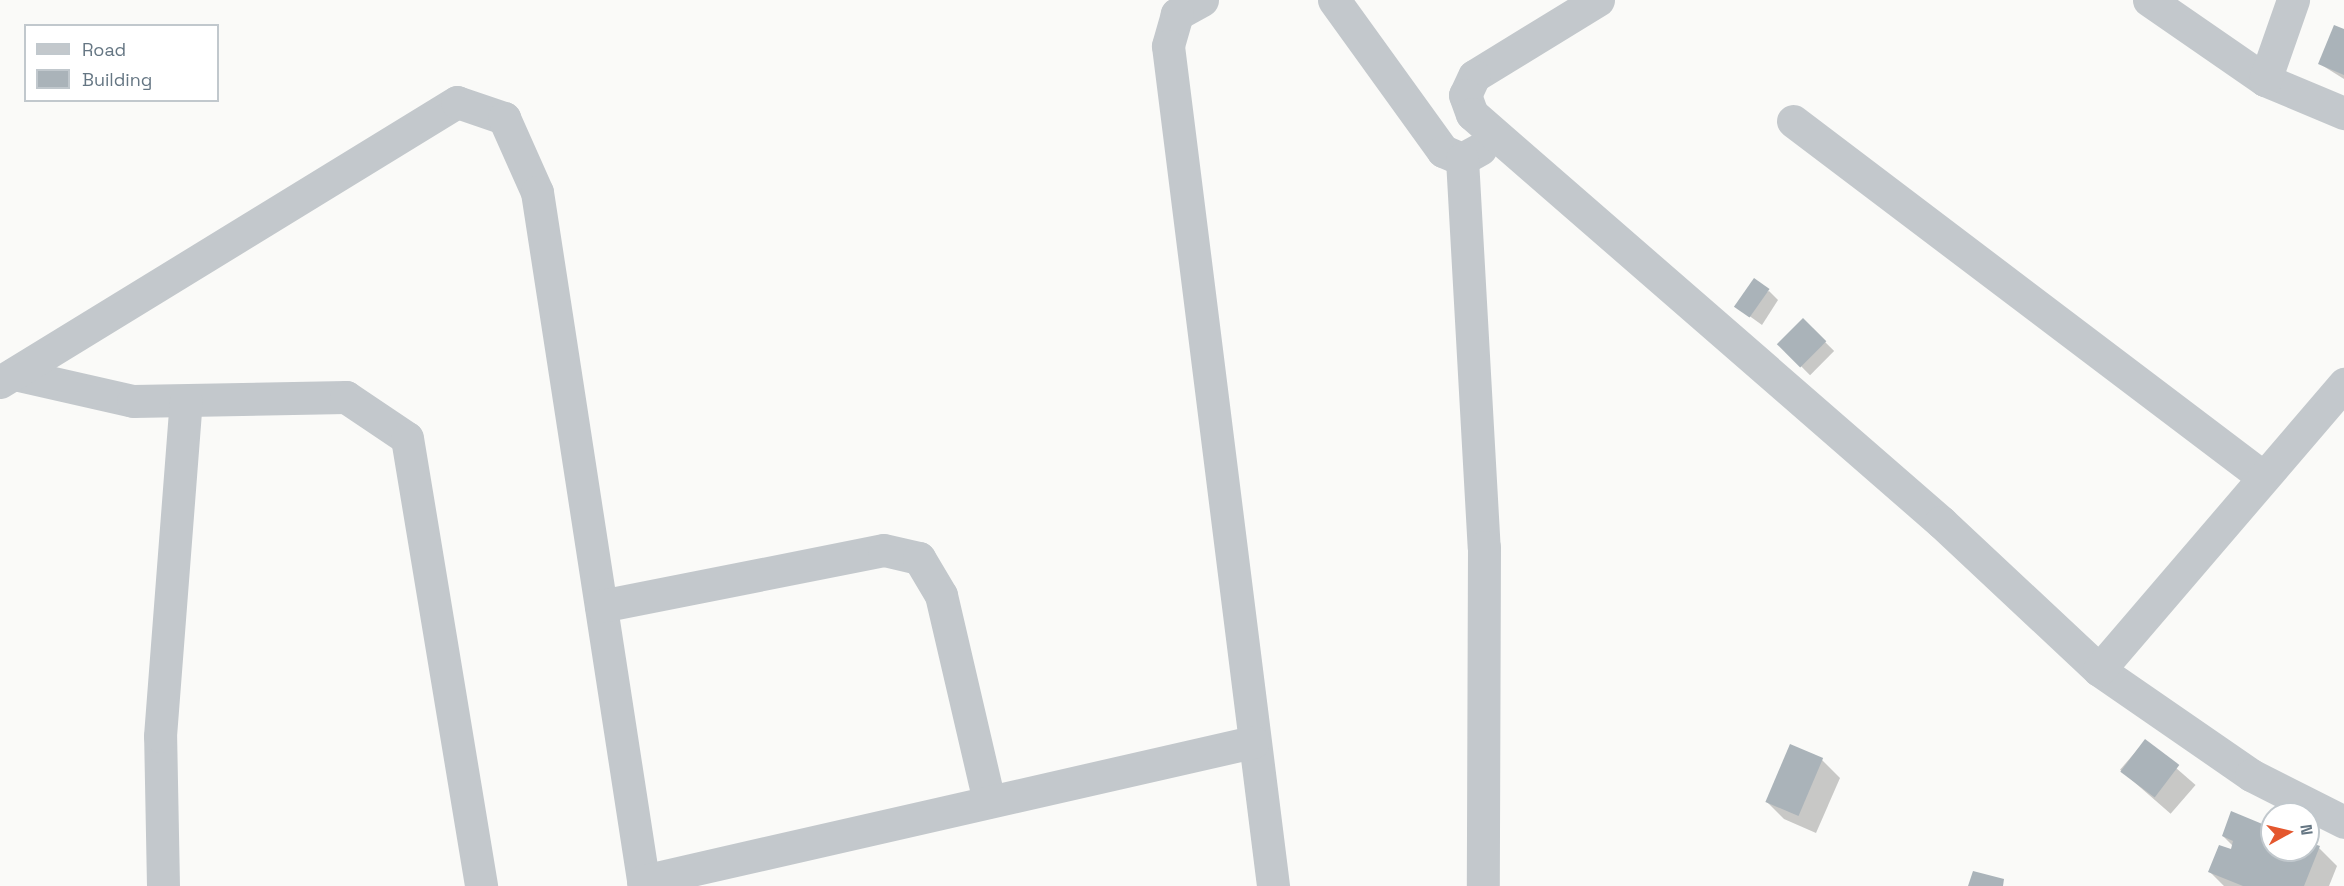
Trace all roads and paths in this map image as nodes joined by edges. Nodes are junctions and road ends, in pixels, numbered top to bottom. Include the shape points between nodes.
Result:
1 (1202, 0) edge
2 (1334, 0) edge
3 (1598, 0) edge
4 (2148, 0) edge
5 (2293, 0) edge
6 (2265, 80) junction
7 (2344, 113) edge
8 (1793, 121) dead end
9 (1502, 136) junction
10 (1462, 159) junction
11 (7, 378) edge
12 (2344, 384) edge
13 (186, 400) junction
14 (2263, 477) junction
15 (601, 606) junction
16 (2099, 670) junction
17 (1253, 742) junction
18 (989, 802) junction
19 (2344, 822) edge
20 (644, 884) edge
21 (163, 886) edge
22 (481, 886) edge
23 (1273, 886) edge
24 (1483, 886) edge

1 - 17 street via 1177,14 1168,46
2 - 10 street via 1443,151
3 - 9 street via 1474,76 1465,94 1473,114
4 - 6 street
5 - 6 street
6 - 7 street
8 - 14 street
9 - 10 street
9 - 16 street via 1941,522
10 - 24 street via 1484,547
11 - 13 street via 133,401
11 - 15 street via 457,102 504,118 537,192
12 - 14 street
13 - 21 street via 160,736
13 - 22 street via 346,397 407,438
14 - 16 street
15 - 18 street via 884,550 919,558 941,595
15 - 20 street
16 - 19 street via 2251,775
17 - 18 street
17 - 23 street
18 - 20 street

